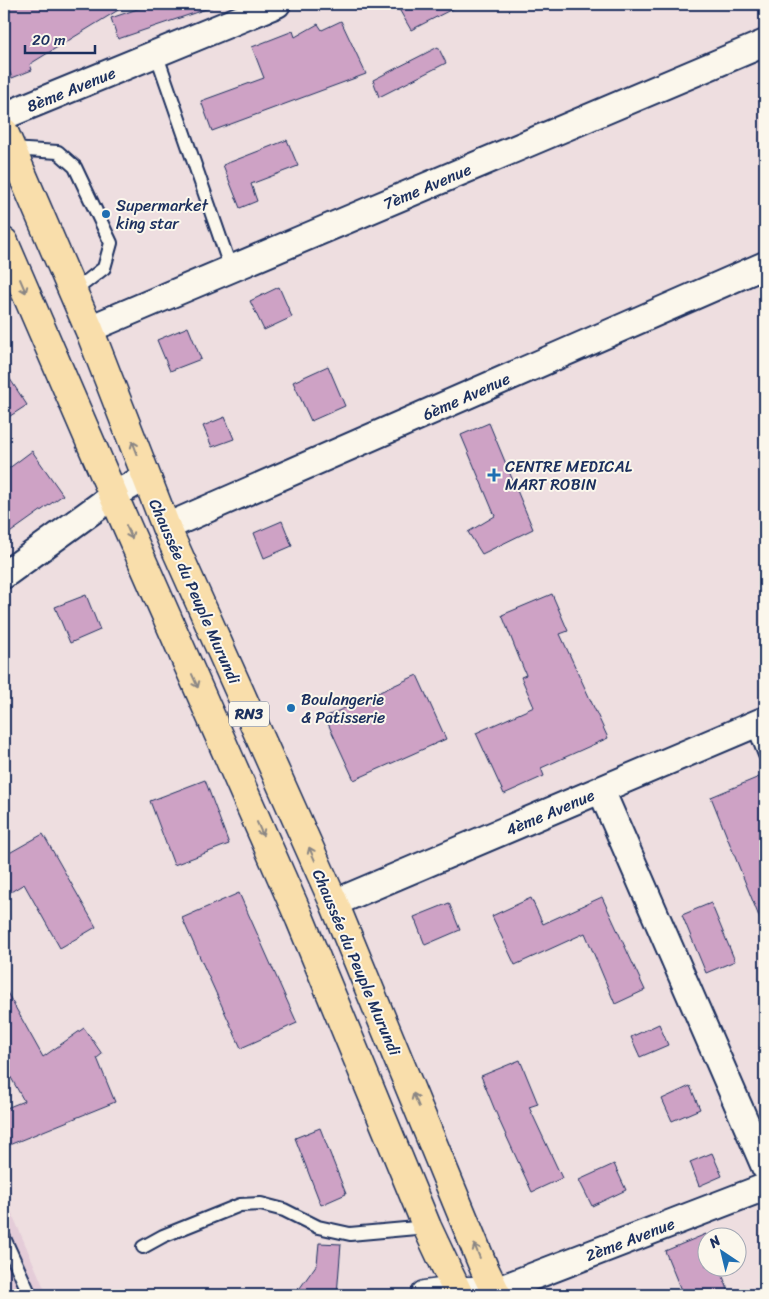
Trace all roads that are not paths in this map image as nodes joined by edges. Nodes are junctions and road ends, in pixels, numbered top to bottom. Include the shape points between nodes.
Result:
1 (277, 4) edge
2 (765, 44) edge
3 (156, 53) junction
4 (4, 116) edge
5 (7, 141) edge
6 (4, 242) edge
7 (765, 266) edge
8 (231, 269) junction
9 (73, 292) junction
10 (89, 329) junction
11 (146, 477) junction
12 (114, 495) junction
13 (166, 527) junction
14 (4, 576) edge
15 (759, 723) edge
16 (765, 755) edge
17 (601, 790) junction
18 (334, 903) junction
19 (765, 1167) edge
20 (765, 1187) edge
21 (428, 1227) junction
22 (4, 1238) edge
23 (143, 1247) dead end
24 (458, 1293) edge
25 (496, 1293) edge
26 (30, 1295) edge
27 (425, 1295) edge

1 - 3 street, 8ème Avenue
2 - 8 street, 7ème Avenue
3 - 4 street, 8ème Avenue
3 - 8 lane
5 - 9 highway, Chaussée du Peuple Murundi / RN3
5 - 9 lane via 58,152 75,168 111,243 104,268
6 -> 12 highway, RN3
7 - 13 street, 6ème Avenue
8 - 10 street, 7ème Avenue
9 - 10 highway, Chaussée du Peuple Murundi / RN3
11 -> 10 highway, Chaussée du Peuple Murundi / RN3
11 - 12 street
11 - 13 highway, Chaussée du Peuple Murundi / RN3
12 - 14 street
12 -> 21 highway, RN3 via 300,919
18 -> 13 highway, Chaussée du Peuple Murundi / RN3
15 - 16 lane
15 - 17 street, 4ème Avenue
17 - 18 street, 4ème Avenue
17 - 19 street
25 -> 18 highway, Chaussée du Peuple Murundi / RN3
20 - 25 street, 2ème Avenue
21 - 23 lane via 350,1234 318,1227 284,1210 260,1204 240,1205 162,1236
21 - 24 highway, RN3
22 - 26 lane
24 - 25 street
24 - 27 street

